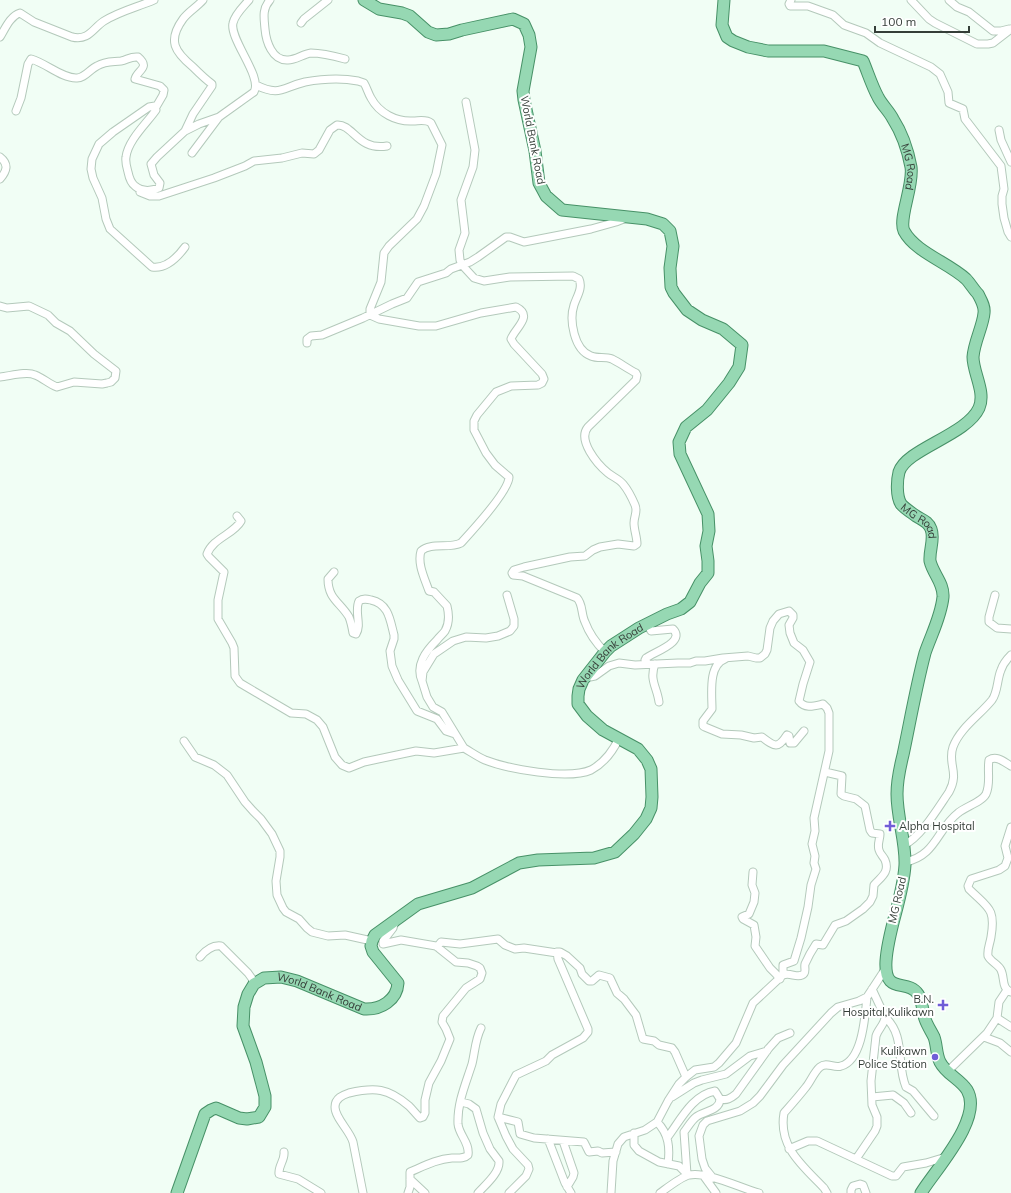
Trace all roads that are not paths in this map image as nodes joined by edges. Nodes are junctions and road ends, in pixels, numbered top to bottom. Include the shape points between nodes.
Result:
1 (154, 0) edge
2 (203, 0) edge
3 (248, 0) edge
4 (270, 0) edge
5 (328, 0) edge
6 (364, 0) edge
7 (724, 0) edge
8 (791, 0) edge
9 (911, 0) edge
10 (949, 0) edge
11 (302, 23) dead end
12 (1011, 29) edge
13 (0, 37) edge
14 (345, 59) dead end
15 (256, 86) junction
16 (466, 102) dead end
17 (156, 107) junction
18 (16, 111) dead end
19 (219, 116) junction
20 (999, 130) dead end
21 (185, 131) junction
22 (387, 146) dead end
23 (192, 153) dead end
24 (0, 157) edge
25 (1011, 162) edge
26 (0, 179) edge
27 (136, 187) junction
28 (628, 217) junction
29 (1011, 237) edge
30 (185, 247) dead end
31 (462, 265) junction
32 (0, 306) edge
33 (370, 315) junction
34 (307, 343) dead end
35 (0, 377) edge
36 (237, 516) dead end
37 (334, 572) dead end
38 (507, 595) dead end
39 (995, 595) dead end
40 (648, 625) junction
41 (1011, 629) edge
42 (605, 652) junction
43 (1011, 655) edge
44 (727, 658) junction
45 (651, 664) junction
46 (585, 678) junction
47 (422, 681) junction
48 (659, 702) dead end
49 (804, 731) dead end
50 (455, 734) junction
51 (619, 738) junction
52 (184, 741) dead end
53 (464, 748) junction
54 (1011, 766) edge
55 (825, 772) junction
56 (1011, 826) edge
57 (904, 845) junction
58 (905, 862) junction
59 (753, 872) dead end
60 (396, 919) junction
61 (372, 940) junction
62 (437, 947) junction
63 (557, 953) junction
64 (200, 957) dead end
65 (886, 968) junction
66 (782, 977) junction
67 (254, 984) junction
68 (872, 989) junction
69 (1009, 991) edge
70 (867, 997) junction
71 (885, 1017) junction
72 (997, 1018) junction
73 (1011, 1027) edge
74 (481, 1028) dead end
75 (790, 1033) dead end
76 (984, 1037) junction
77 (769, 1048) junction
78 (1011, 1052) edge
79 (947, 1072) junction
80 (686, 1077) junction
81 (872, 1097) junction
82 (670, 1098) junction
83 (720, 1099) junction
84 (461, 1102) junction
85 (912, 1113) dead end
86 (934, 1116) dead end
87 (498, 1117) junction
88 (658, 1122) junction
89 (634, 1133) junction
90 (667, 1138) junction
91 (548, 1139) junction
92 (563, 1141) junction
93 (789, 1149) junction
94 (284, 1152) dead end
95 (616, 1152) junction
96 (946, 1157) junction
97 (856, 1159) junction
98 (668, 1164) junction
99 (688, 1175) junction
100 (703, 1175) junction
101 (713, 1178) junction
102 (410, 1180) junction
103 (569, 1190) edge
104 (176, 1193) edge
105 (321, 1193) edge
106 (363, 1193) edge
107 (408, 1193) edge
108 (425, 1193) edge
109 (478, 1193) edge
110 (509, 1193) edge
111 (611, 1193) edge
112 (660, 1193) edge
113 (716, 1193) edge
114 (758, 1193) edge
115 (827, 1193) edge
116 (852, 1193) edge
117 (866, 1193) edge
118 (922, 1193) edge

1 - 13 street via 111,17 91,34 76,38 18,13
2 - 21 street via 183,19 174,41 180,56 212,84
3 - 15 street via 237,14 232,28
4 - 14 street via 264,10 265,30 268,43 277,57 288,60 313,53
5 - 11 street
6 - 28 main road, World Bank Road via 379,9 410,16 428,32 436,34 449,34 513,19 524,24 531,47 523,90 524,100 539,183 546,196 562,210
7 - 57 main road, MG Road via 722,26 727,37 733,41 768,51 824,51 863,61 879,99 893,119 908,152 912,173 902,221 905,233 919,247 966,279 983,304 984,313 973,355 974,371 981,393 980,407 960,428 908,460 900,469 898,494 901,503 914,515 927,522 932,531 931,564 942,586 943,596 911,713 897,793
8 - 29 street via 790,6 808,6 833,15 844,25 866,33 940,74 948,92 949,103 962,109 965,119 1000,166 1004,189 1004,218
9 - 12 street via 935,23 977,44 993,43
10 - 12 street via 993,31
15 - 19 street via 252,94
15 - 33 street via 269,91 315,81 358,81 364,83 370,97 384,113 400,120 428,121 436,132 442,146 436,174 420,214 384,253 383,274
16 - 31 street via 475,150 473,167 461,200 464,233 459,250
17 - 18 street via 164,90 160,86 135,80 144,67 138,58 100,64 78,79 31,59
17 - 27 street via 138,132 126,156 129,176
17 - 30 street via 149,107 99,144 92,159 92,173 110,229 149,265 155,268 167,264
19 - 21 street
19 - 23 street
20 - 25 street
21 - 27 street via 151,164 160,183 159,188 146,190
22 - 27 street via 367,144 344,126 337,125 330,130 314,154 302,153 282,158 254,160 214,178 160,196 150,196
24 - 26 street via 7,167
28 - 31 street via 591,229 524,242 510,236 506,237 478,258
28 - 40 main road, World Bank Road via 663,224 670,231 673,246 671,287 674,294 687,310 723,329 742,345 736,373 707,410 686,427 679,442 680,454 708,514 708,573 690,602
31 - 33 street via 448,273 418,282 407,298
31 - 42 street via 474,278 484,281 510,277 573,276 579,279 580,288 571,316 579,345 588,355 612,359 637,375 636,380 585,430 584,435 594,458 624,485 635,504 637,544 600,546 585,556 524,567 512,573 577,598 588,630
32 - 35 street via 29,306 48,315 115,369 117,374 111,382 102,384 74,382 57,387 34,374
33 - 34 street via 309,337
33 - 47 street via 419,326 436,326 482,313 516,307 520,309 524,319 511,339 544,379 538,385 511,386 496,392 477,415 474,430 486,453 509,477 508,485 461,543 425,548 420,553 420,564 429,591 434,592 448,609 448,625 421,663 419,673
36 - 53 street via 241,521 238,527 213,546 207,554 224,572 218,600 218,619 234,648 237,680 291,713 306,714 317,720 323,727 335,757 349,768 404,753 434,753
37 - 50 street via 328,579 329,589 348,616 353,633 356,634 358,631 359,601 366,599 380,603 387,612 394,635 390,655 398,680 417,711 436,718 446,731
38 - 47 street via 514,619 514,626 510,631 498,636 466,637 453,642 434,654 423,672
39 - 41 street via 989,622 997,628
40 - 42 main road, World Bank Road via 618,641
40 - 45 street via 651,631 673,629 676,635 673,642 646,658 645,660
42 - 46 main road, World Bank Road
43 - 57 street via 1000,670 992,700 971,721 954,746 953,785 919,833
44 - 45 street via 690,663
44 - 49 street via 715,667 711,693 712,709 703,722 705,728 722,734 762,737 775,746 787,735 790,743 794,744
44 - 55 street via 763,656 767,650 773,621 779,614 792,612 793,618 789,625 792,638 810,662 799,701 812,707 823,704 830,713 829,751
45 - 46 street via 614,663 595,676
45 - 48 street via 652,679
46 - 51 main road, World Bank Road via 579,689 578,704 603,730
47 - 50 street via 433,707 442,712
50 - 53 street
51 - 53 street via 613,750 598,766 569,774 527,771 485,760
51 - 60 main road, World Bank Road via 638,749 647,760 651,769 652,797 646,819 615,852 594,858 538,860 519,864 472,888 418,904
52 - 61 street via 195,756 227,775 245,802 262,819 272,834 280,851 277,895 286,912 299,919 312,932 328,936 345,934
54 - 58 street via 997,758 989,760 988,789 984,797 953,817 925,854 913,861
55 - 66 street via 815,814 812,844 816,869 794,961 783,965
55 - 66 street via 842,776 841,794 856,799 865,806 870,830 872,833 880,834 878,848 885,859 886,870 874,885 873,896 866,906 835,925 824,945 816,944 805,964 803,975 787,974
56 - 69 street via 1005,846 1008,858 1005,866 974,878 968,884 969,889 987,905 992,914 993,928 988,956 1001,970 1004,985
57 - 58 main road, MG Road
58 - 65 main road, MG Road via 902,888 890,932
59 - 66 street via 754,902 749,914 742,919 754,925 755,946 770,968
60 - 61 main road, World Bank Road
60 - 62 street via 383,944 401,940
61 - 67 main road, World Bank Road via 373,952 398,982 396,994 380,1007 364,1008 281,976 264,978
62 - 63 street via 441,942 460,944 498,939 515,949
62 - 106 street via 456,962 479,967 482,973 480,979 466,988 443,1016 442,1022 450,1039 429,1083 424,1116 420,1118 408,1105 380,1090 346,1094 336,1102 336,1112 354,1142
63 - 80 street via 568,956 589,981 599,975 610,978 616,993 636,1015 643,1039 672,1048
63 - 87 street via 588,1032 583,1038 546,1061 514,1077 501,1104
64 - 67 street via 211,948 221,946 248,973
65 - 68 street
65 - 79 main road via 891,982 918,994 924,1018 934,1036 939,1061
66 - 80 street via 753,1003 736,1043 719,1063 714,1067 695,1070
67 - 104 main road via 244,1007 243,1026 261,1082 265,1107 259,1117 247,1120 216,1108 205,1114
68 - 70 street
68 - 71 street
69 - 72 street via 999,1002
70 - 93 street via 863,1030 850,1061 842,1066 826,1064 820,1067 784,1113 785,1136
70 - 101 street via 838,1006 783,1066 754,1103 740,1111 703,1124 699,1133 700,1148 705,1168
71 - 81 street via 876,1036 871,1081
71 - 86 street via 897,1035 906,1087 913,1091
72 - 73 street
72 - 76 street
74 - 84 street
75 - 77 street via 778,1038
76 - 78 street via 1000,1043
76 - 79 street
77 - 82 street via 750,1056 726,1074 697,1081
77 - 83 street via 736,1094 727,1099
79 - 96 main road via 966,1089 970,1102 967,1124
80 - 82 street
81 - 85 street via 893,1095
81 - 97 street via 877,1117 876,1129
82 - 88 street
83 - 90 street via 715,1091 700,1097
83 - 99 street via 716,1107 697,1116 684,1132
84 - 102 street via 458,1114 459,1127 468,1145 468,1155 464,1158 430,1162 410,1172
84 - 109 street via 476,1109 490,1149 499,1161 490,1180
87 - 91 street via 518,1122 520,1134
87 - 110 street via 509,1143 528,1165 529,1170
88 - 89 street
88 - 90 street
89 - 95 street via 622,1139
89 - 98 street via 637,1150 656,1161
90 - 98 street
91 - 92 street
91 - 103 street
92 - 95 street via 584,1142 589,1152
92 - 103 street via 574,1173
93 - 97 street via 808,1141 817,1141
93 - 115 street
94 - 105 street via 279,1174 298,1179
95 - 111 street via 612,1167
96 - 97 street via 904,1167 896,1176
96 - 118 main road
98 - 99 street via 679,1166
99 - 100 street
99 - 112 street
100 - 101 street
100 - 113 street
101 - 114 street
102 - 107 street
102 - 108 street
116 - 117 street via 853,1186 860,1184

